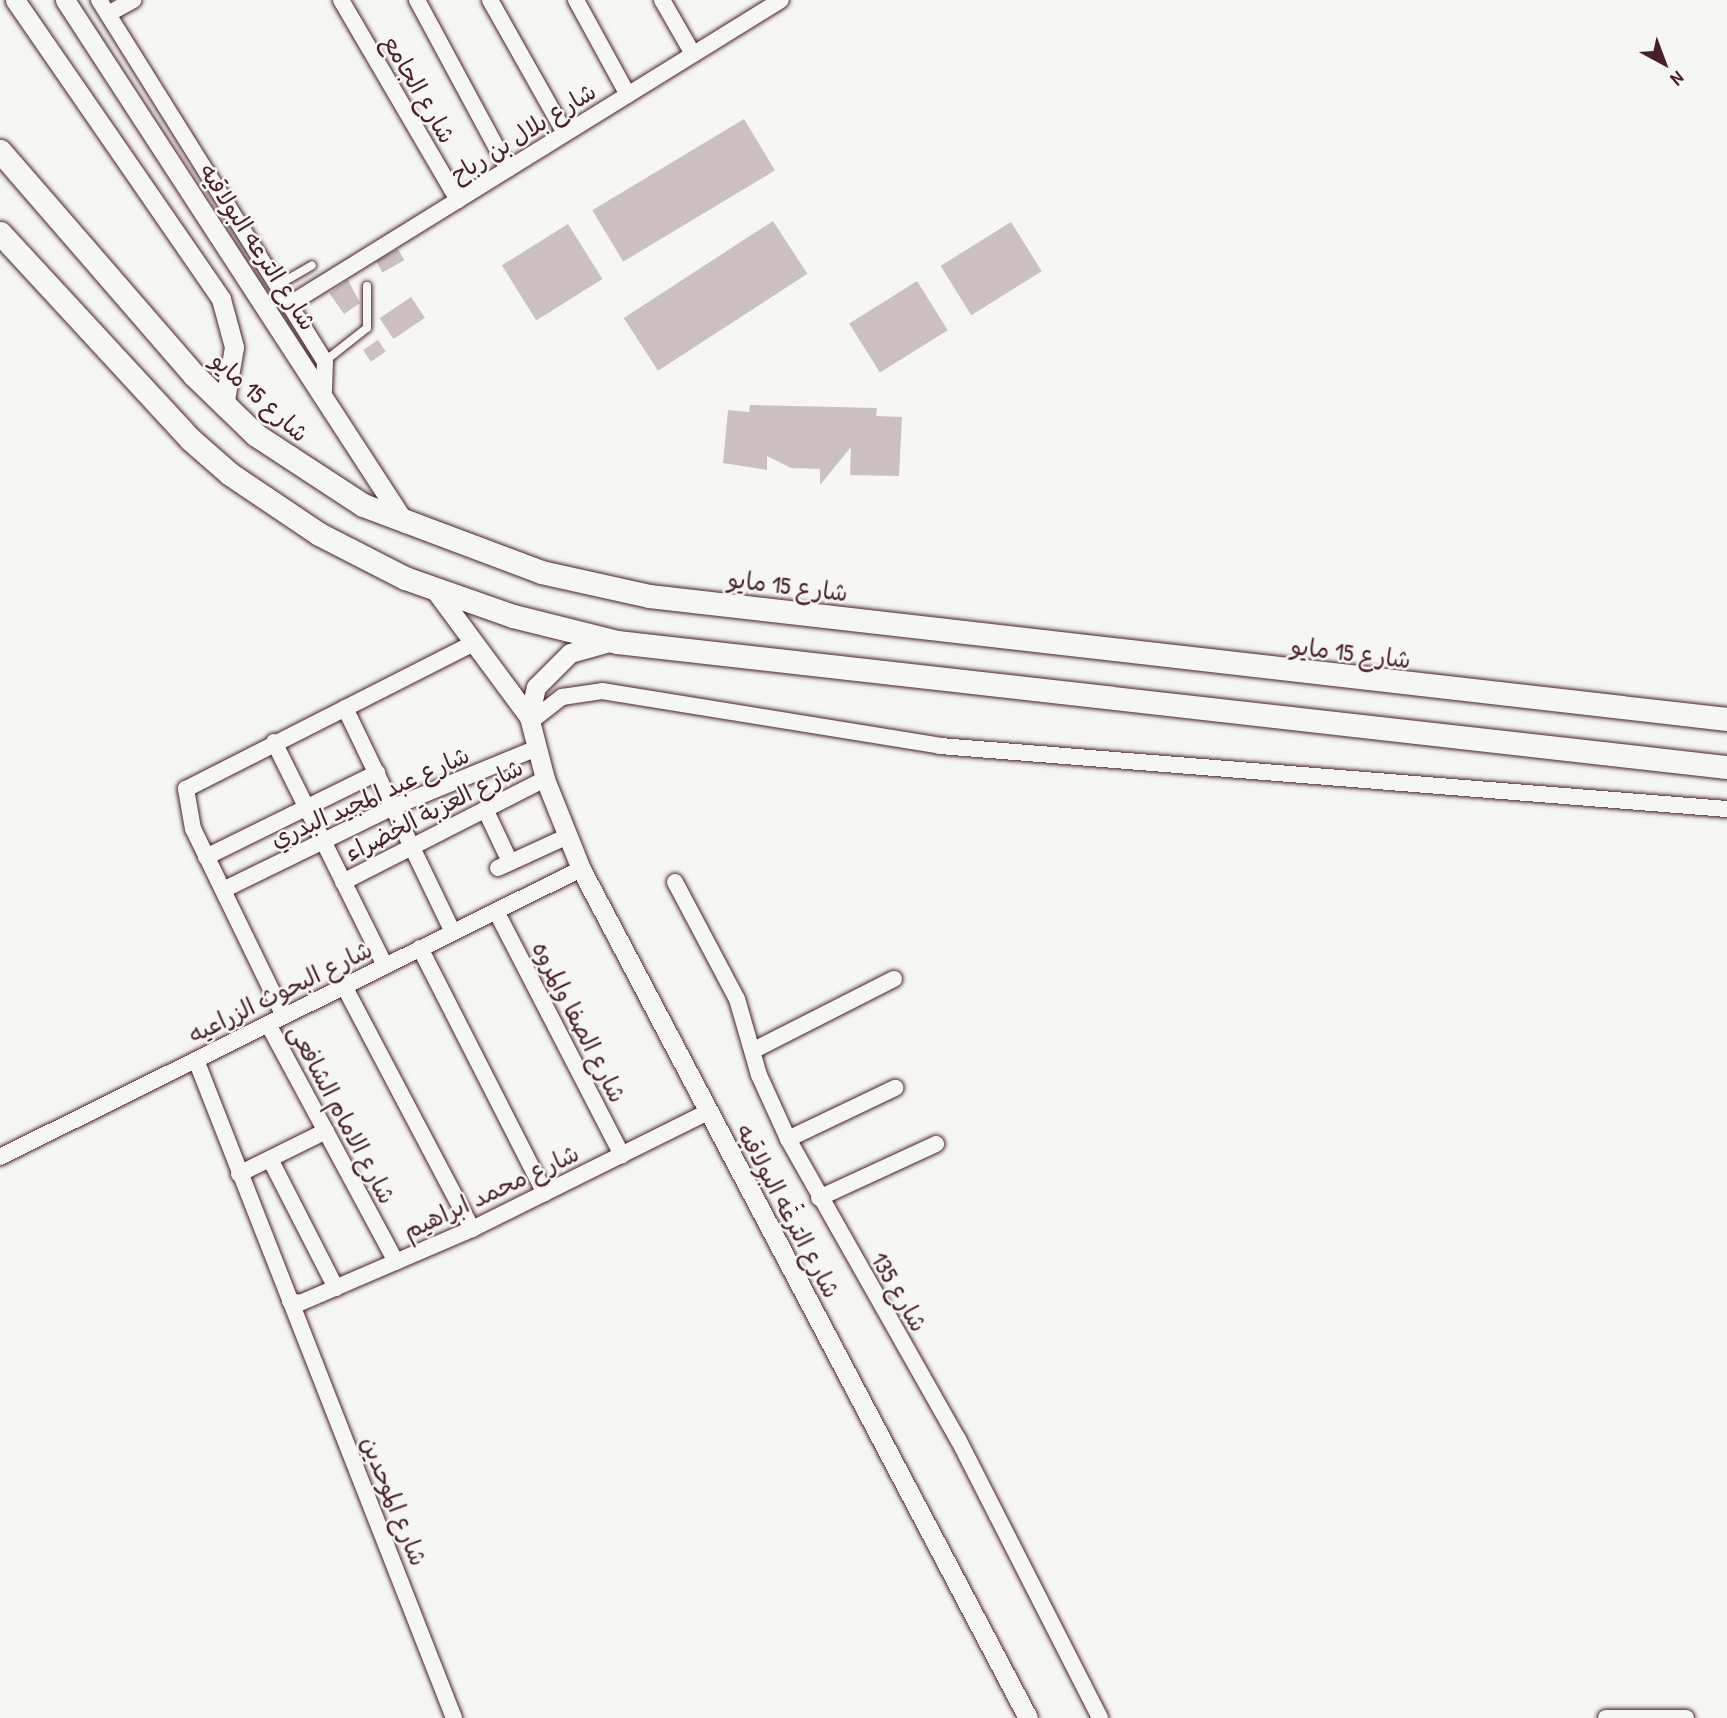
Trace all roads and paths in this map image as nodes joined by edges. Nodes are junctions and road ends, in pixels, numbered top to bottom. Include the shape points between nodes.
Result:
1 (15, 0) edge
2 (65, 0) edge
3 (133, 0) edge
4 (341, 0) edge
5 (417, 0) edge
6 (490, 0) edge
7 (576, 0) edge
8 (662, 0) edge
9 (780, 0) edge
10 (103, 7) edge
11 (693, 54) junction
12 (628, 95) junction
13 (565, 133) junction
14 (0, 151) edge
15 (508, 169) junction
16 (458, 200) junction
17 (0, 233) edge
18 (312, 265) dead end
19 (278, 285) junction
20 (367, 286) dead end
21 (290, 304) junction
22 (326, 361) junction
23 (324, 394) junction
24 (224, 406) junction
25 (405, 523) junction
26 (435, 590) junction
27 (617, 642) junction
28 (474, 643) junction
29 (345, 708) junction
30 (1727, 719) edge
31 (530, 720) junction
32 (274, 743) junction
33 (537, 748) junction
34 (1727, 767) edge
35 (377, 774) junction
36 (545, 779) junction
37 (393, 807) junction
38 (306, 808) junction
39 (1727, 808) edge
40 (485, 809) junction
41 (568, 836) junction
42 (323, 841) junction
43 (412, 847) junction
44 (206, 857) junction
45 (581, 869) junction
46 (675, 881) dead end
47 (343, 882) junction
48 (223, 890) junction
49 (496, 911) junction
50 (453, 932) junction
51 (420, 948) junction
52 (385, 966) junction
53 (894, 979) dead end
54 (344, 986) junction
55 (284, 1016) junction
56 (268, 1024) junction
57 (754, 1050) junction
58 (196, 1060) junction
59 (895, 1088) dead end
60 (708, 1112) junction
61 (326, 1131) junction
62 (788, 1139) junction
63 (936, 1144) dead end
64 (622, 1155) junction
65 (0, 1157) edge
66 (270, 1159) junction
67 (239, 1174) junction
68 (545, 1193) junction
69 (819, 1198) junction
70 (767, 1223) junction
71 (472, 1229) junction
72 (396, 1262) junction
73 (336, 1288) junction
74 (290, 1301) junction
75 (454, 1718) edge
76 (1028, 1718) edge
77 (1100, 1718) edge
78 (1606, 1718) edge
79 (1686, 1718) edge

1 - 24 street via 221,299 234,347
2 - 23 street, شارع الترعه البولاقيه
3 - 10 street
4 - 16 street, شارع الجامع
5 - 15 street
6 - 13 street
7 - 12 street
8 - 11 street
9 - 11 street, شارع بلال بن رباح
10 - 19 street
11 - 12 street, شارع بلال بن رباح
12 - 13 street, شارع بلال بن رباح
13 - 15 street, شارع بلال بن رباح
14 - 24 main road, شارع 15 مايو
15 - 16 street, شارع بلال بن رباح
16 - 21 street, شارع بلال بن رباح
17 - 26 main road via 190,439 230,474 319,534
18 - 19 lane
19 - 21 street
20 - 22 lane via 368,328
21 - 22 street
22 - 23 street
23 - 25 street, شارع الترعه البولاقيه
24 - 25 main road, شارع 15 مايو via 317,479
25 - 30 main road, شارع 15 مايو via 541,572 649,596
26 - 27 main road
26 - 28 street, شارع الترعه البولاقيه
27 - 31 street via 585,646 556,662 536,687
27 - 34 main road
28 - 29 street
28 - 31 street, شارع الترعه البولاقيه
29 - 32 street
29 - 35 street
31 - 33 street, شارع الترعه البولاقيه
31 - 39 street via 562,697 601,691 940,746
32 - 38 street
32 - 44 street via 186,789 186,812
33 - 36 street, شارع الترعه البولاقيه
33 - 37 street, شارع عبد المجيد البدري
35 - 37 street
35 - 38 street
36 - 40 street, شارع العزبة الخضراء
36 - 41 street, شارع الترعه البولاقيه
37 - 42 street, شارع عبد المجيد البدري
37 - 43 street
38 - 42 street
38 - 44 street
40 - 41 street via 504,865
40 - 43 street, شارع العزبة الخضراء
41 - 45 street, شارع الترعه البولاقيه
42 - 47 street
42 - 48 street, شارع عبد المجيد البدري
43 - 47 street, شارع العزبة الخضراء
43 - 50 street
44 - 48 street
45 - 49 street, شارع البحوث الزراعيه
45 - 60 street, شارع الترعه البولاقيه
46 - 57 street, شارع 135 via 737,999
47 - 52 street
48 - 55 street
49 - 50 street, شارع البحوث الزراعيه
49 - 64 street, شارع الصفا والمروه
50 - 51 street, شارع البحوث الزراعيه
51 - 52 street, شارع البحوث الزراعيه
51 - 68 street
52 - 54 street, شارع البحوث الزراعيه
53 - 57 street
54 - 55 street, شارع البحوث الزراعيه
54 - 71 street
55 - 56 street, شارع البحوث الزراعيه
56 - 58 street, شارع البحوث الزراعيه
56 - 61 street, شارع الامام الشافعى
57 - 62 street, شارع 135
58 - 65 street, شارع البحوث الزراعيه
58 - 67 street, شارع الموحدين
59 - 62 street
60 - 64 street, شارع محمد ابراهيم
60 - 70 street, شارع الترعه البولاقيه
61 - 66 street
61 - 72 street, شارع الامام الشافعى
62 - 69 street, شارع 135
63 - 69 street
64 - 68 street, شارع محمد ابراهيم
66 - 67 street
66 - 73 street
67 - 74 street, شارع الموحدين
68 - 71 street, شارع محمد ابراهيم
69 - 70 path
69 - 77 street, شارع 135 via 958,1439
70 - 76 street, شارع الترعه البولاقيه
71 - 72 street, شارع محمد ابراهيم
72 - 73 street, شارع محمد ابراهيم
73 - 74 street, شارع محمد ابراهيم
74 - 75 street, شارع الموحدين
78 - 79 street

